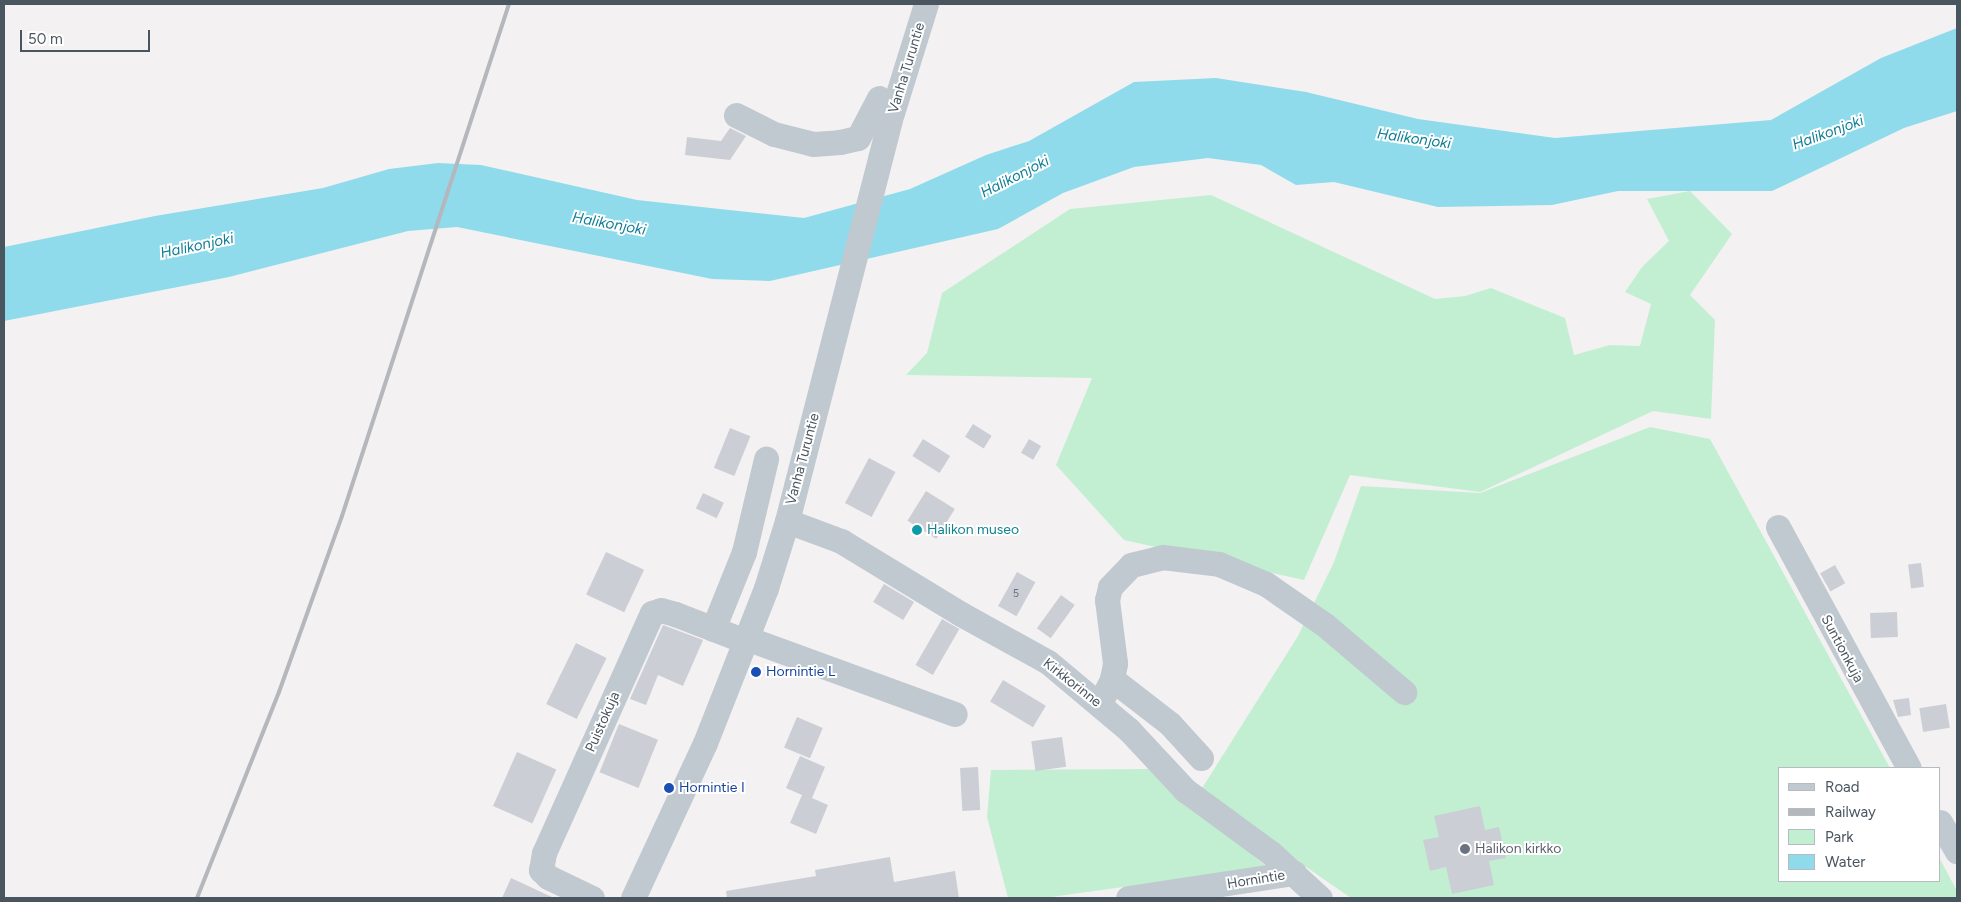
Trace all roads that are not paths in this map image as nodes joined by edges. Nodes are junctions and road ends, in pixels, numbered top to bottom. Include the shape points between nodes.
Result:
1 (926, 4) edge
2 (886, 105) junction
3 (736, 115) dead end
4 (766, 459) dead end
5 (787, 521) junction
6 (1778, 528) dead end
7 (713, 629) junction
8 (746, 639) junction
9 (1112, 680) junction
10 (1404, 692) dead end
11 (1100, 703) junction
12 (955, 714) dead end
13 (1170, 724) junction
14 (1142, 744) junction
15 (1201, 758) dead end
16 (1908, 767) edge
17 (1941, 824) edge
18 (1957, 852) edge
19 (1294, 873) junction
20 (592, 898) edge
21 (633, 898) edge
22 (1128, 898) edge
23 (1320, 898) edge

1 - 2 street, Vanha Turuntie
2 - 3 street via 858,138 814,144 774,134
2 - 5 street, Vanha Turuntie via 831,351
4 - 7 street via 744,552
5 - 8 street, Vanha Turuntie
5 - 11 street, Kirkkorinne via 841,541 878,561 961,614 1048,662
6 - 16 street, Suntionkuja
7 - 8 street, Puistokuja
7 - 20 street, Puistokuja via 661,610 652,612 646,623 544,853 541,870
8 - 12 street, Puistokuja
8 - 21 street, Vanha Turuntie via 705,743
9 - 10 street via 1115,653 1107,600 1110,587 1118,575 1137,562 1172,557 1219,564 1266,584 1325,625
9 - 11 street
9 - 13 street
11 - 14 street, Kirkkorinne
13 - 14 street
13 - 15 street
14 - 19 street, Kirkkorinne via 1192,796
17 - 18 street
19 - 22 street, Hornintie
19 - 23 street, Kirkkorinne

